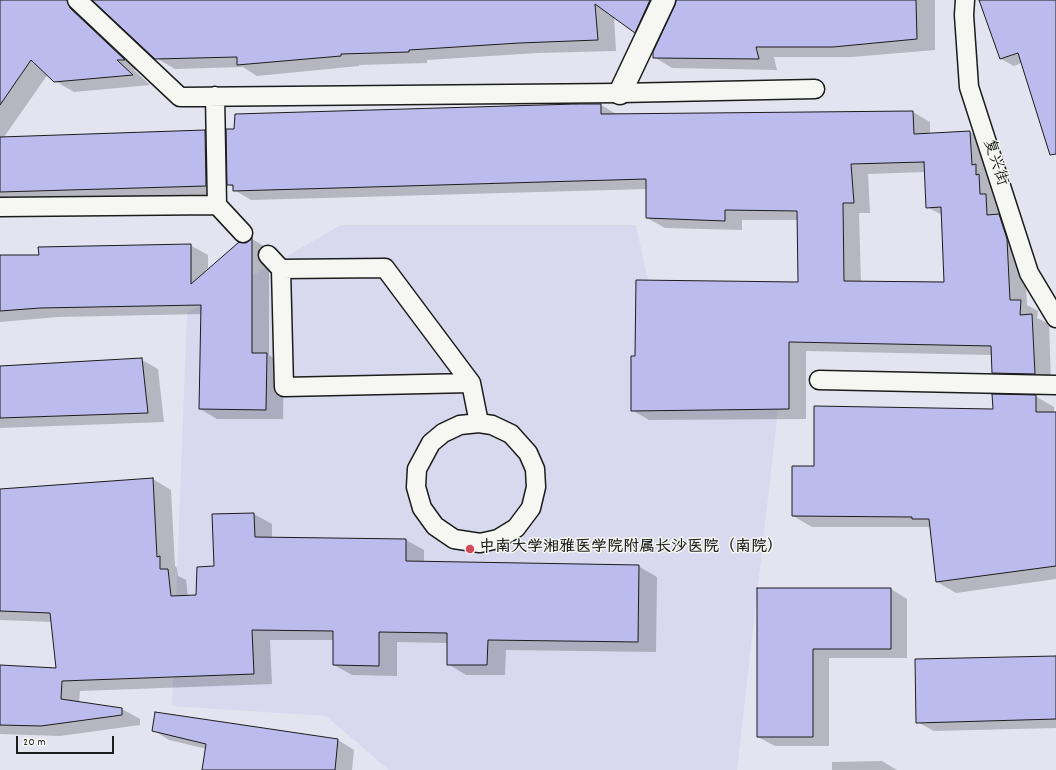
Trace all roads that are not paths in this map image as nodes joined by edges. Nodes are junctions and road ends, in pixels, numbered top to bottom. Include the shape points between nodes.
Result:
1 (77, 0) edge
2 (664, 0) edge
3 (965, 0) edge
4 (815, 89) dead end
5 (620, 93) junction
6 (215, 96) junction
7 (217, 205) junction
8 (0, 207) edge
9 (243, 233) dead end
10 (268, 255) dead end
11 (281, 269) junction
12 (1056, 318) edge
13 (820, 380) dead end
14 (471, 383) junction
15 (1056, 385) edge
16 (479, 423) junction

1 - 6 lane via 180,97
2 - 5 street
3 - 12 lane, 复兴街 via 969,87 1029,273
4 - 5 lane
5 - 6 lane
6 - 7 lane
7 - 8 lane
7 - 9 lane
10 - 11 lane
11 - 14 lane via 385,268
11 - 14 lane via 284,387
13 - 15 lane
14 - 16 lane
16 - 16 lane via 460,425 443,433 431,443 417,469 416,487 422,508 435,526 454,539 480,543 498,539 516,528 531,508 536,487 535,469 528,453 511,434 492,425

